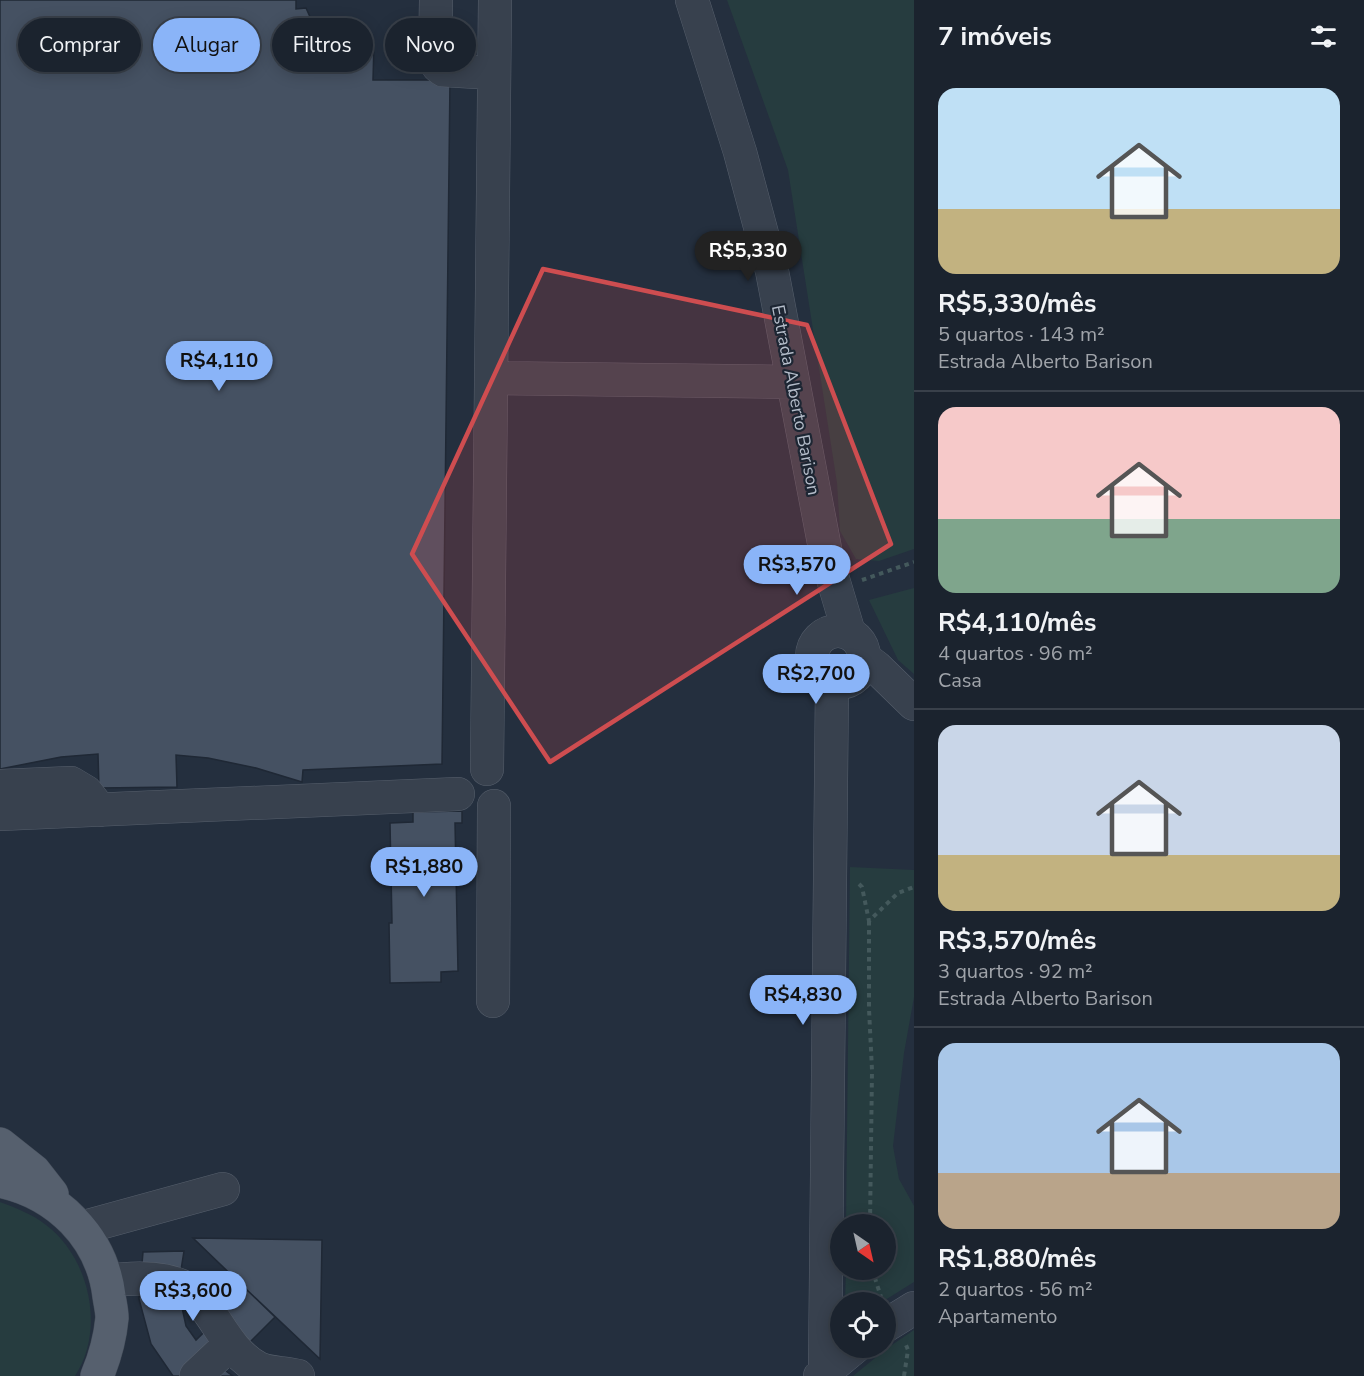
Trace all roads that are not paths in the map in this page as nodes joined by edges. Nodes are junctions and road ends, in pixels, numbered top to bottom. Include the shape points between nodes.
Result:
1 (436, 0) edge
2 (495, 0) edge
3 (693, 0) edge
4 (494, 73) junction
5 (491, 378) junction
6 (793, 382) junction
7 (844, 658) junction
8 (914, 704) edge
9 (914, 711) edge
10 (487, 769) junction
11 (0, 786) edge
12 (458, 794) junction
13 (37, 798) junction
14 (494, 806) junction
15 (0, 814) edge
16 (493, 1001) dead end
17 (0, 1144) edge
18 (0, 1181) edge
19 (223, 1189) dead end
20 (72, 1219) junction
21 (107, 1281) junction
22 (914, 1308) edge
23 (896, 1319) edge
24 (230, 1344) junction
25 (841, 1358) edge
26 (106, 1368) edge
27 (823, 1373) edge
28 (196, 1376) edge
29 (298, 1376) edge

1 - 4 street via 438,66 443,70
2 - 4 street
3 - 6 street, Estrada Alberto Barison via 769,260
4 - 5 street
5 - 6 street
5 - 10 street
6 - 7 street, Estrada Alberto Barison via 832,574
7 - 8 street via 876,667
7 - 9 street
7 - 27 street, Estrada Alberto Barison via 830,879
10 - 12 street via 475,768 465,773
10 - 14 street via 501,785
11 - 13 street
12 - 13 street via 314,801 263,779 247,785 235,804 100,810
12 - 14 street via 472,811
13 - 15 street
14 - 16 street
17 - 20 main road via 34,1171
18 - 20 main road via 42,1195
19 - 20 street
20 - 21 main road via 97,1253
21 - 24 street via 165,1281 184,1287 198,1297
21 - 26 main road via 112,1316
22 - 23 street
24 - 28 street
24 - 29 street via 259,1368
25 - 27 street

